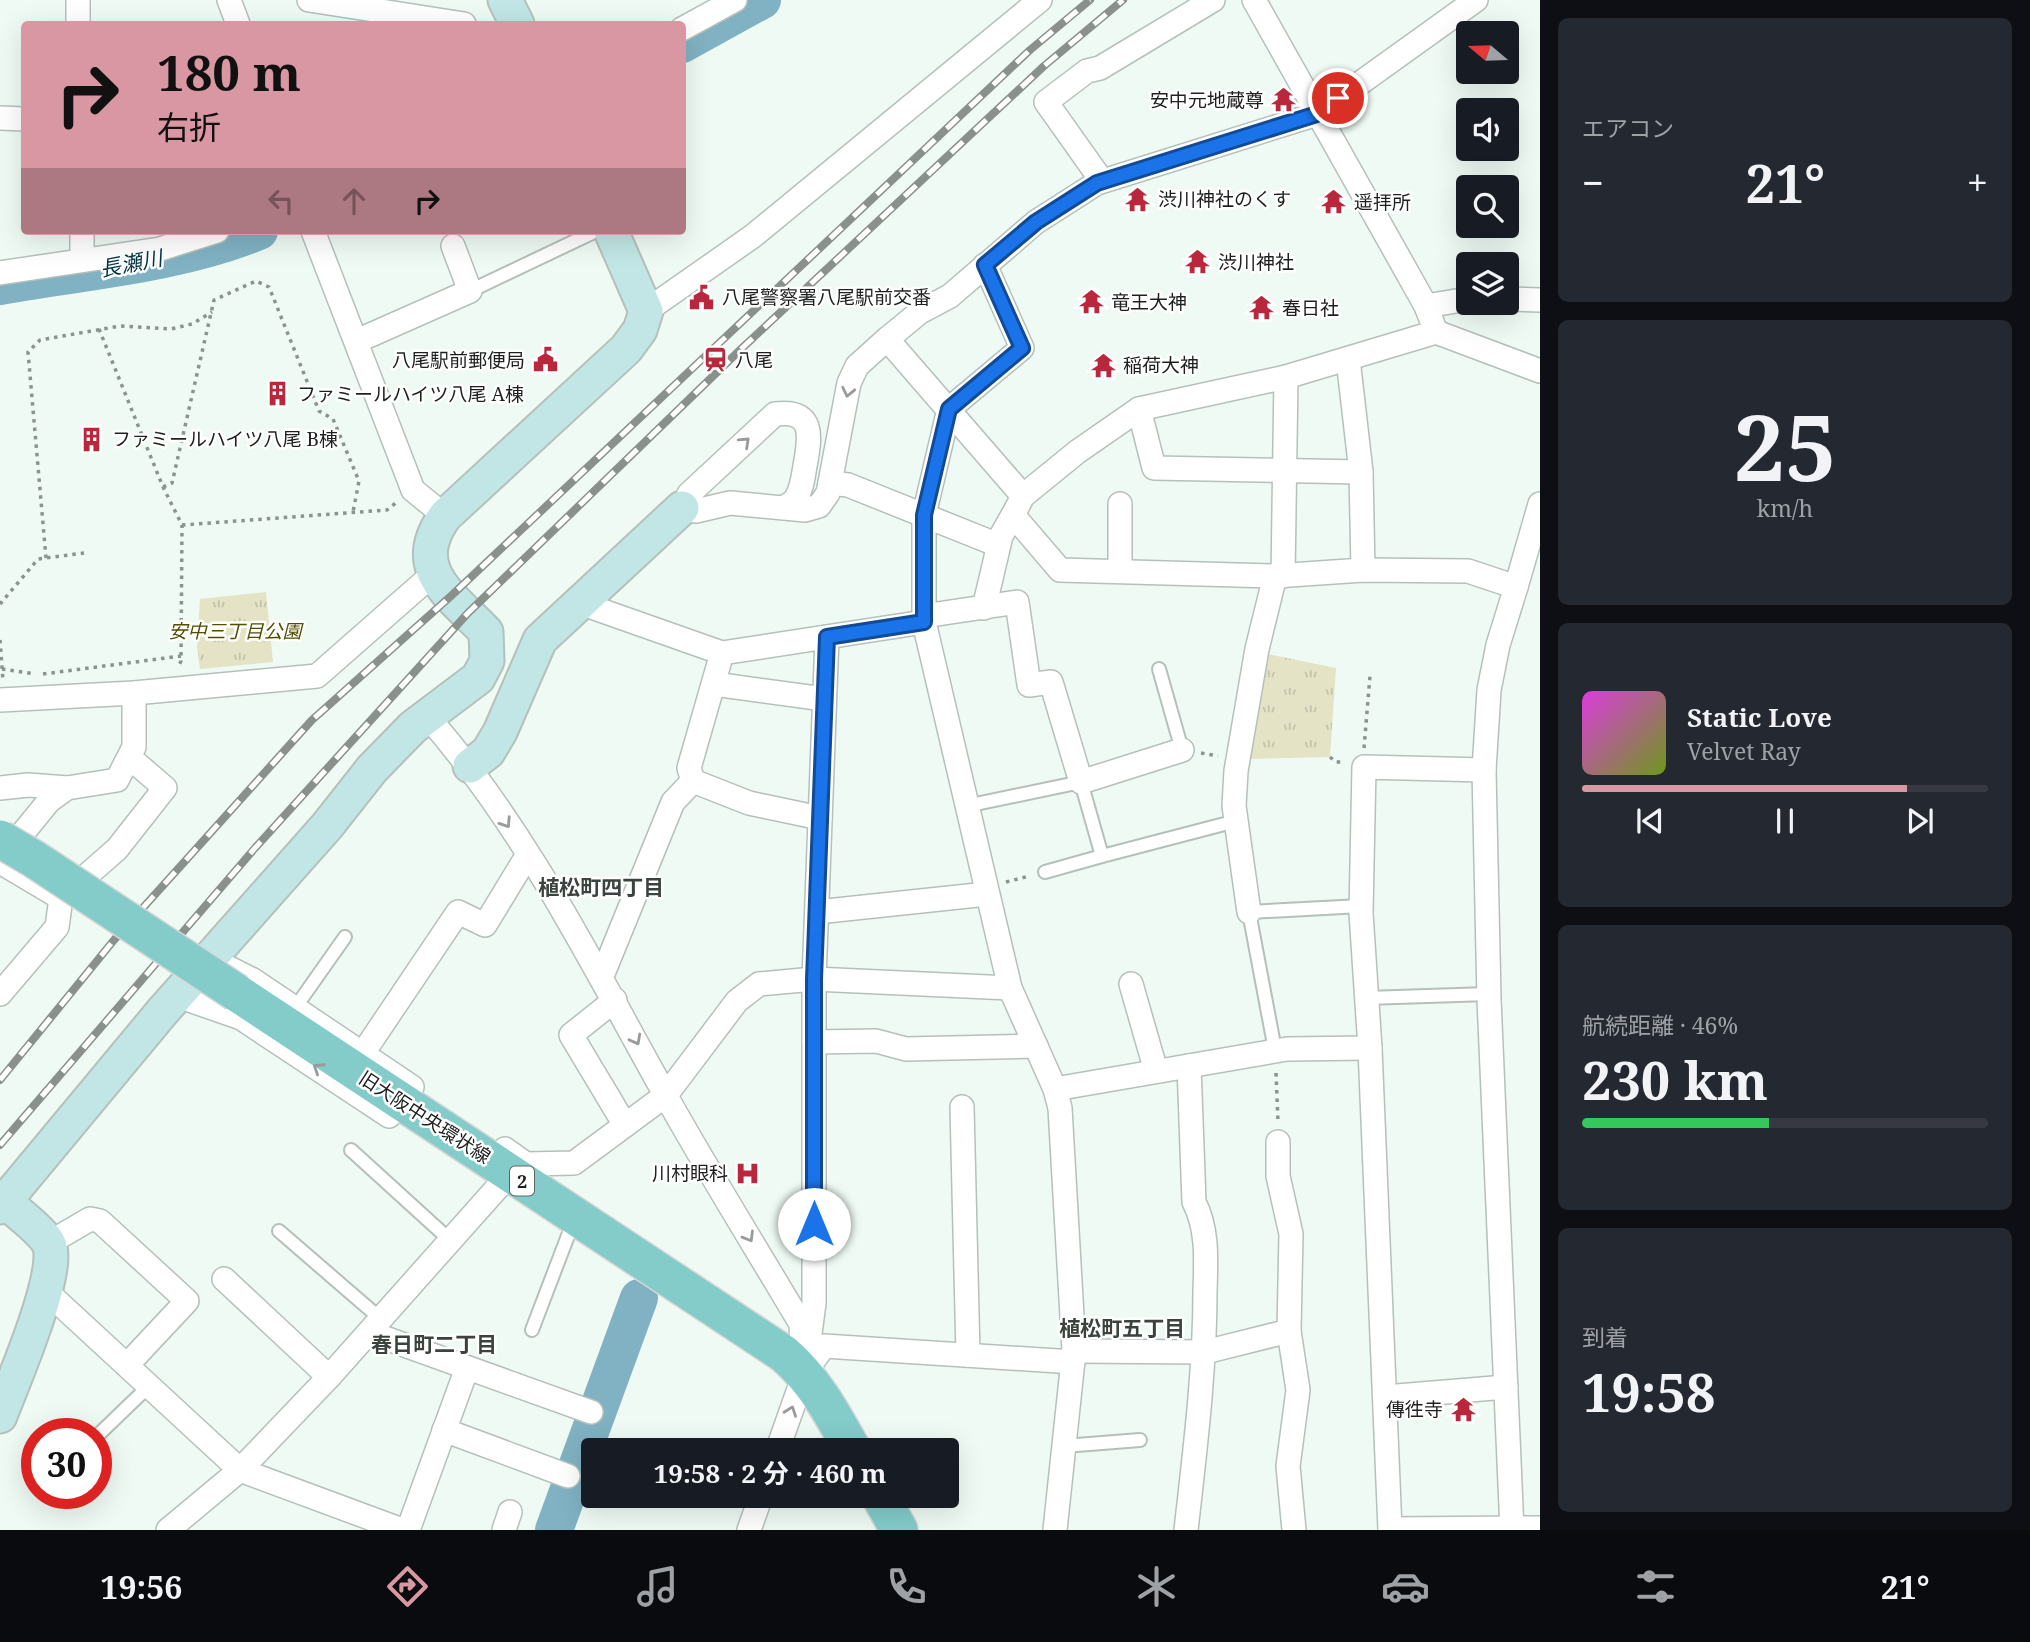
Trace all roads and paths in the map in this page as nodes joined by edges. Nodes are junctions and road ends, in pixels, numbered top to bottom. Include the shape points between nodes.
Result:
1 (78, 0) edge
2 (229, 0) edge
3 (309, 0) edge
4 (505, 0) edge
5 (735, 0) edge
6 (1040, 0) edge
7 (1213, 0) edge
8 (1254, 0) edge
9 (1476, 0) edge
10 (706, 7) edge
11 (78, 21) edge
12 (237, 21) edge
13 (445, 21) edge
14 (516, 21) edge
15 (686, 25) edge
16 (1317, 114) junction
17 (0, 118) edge
18 (21, 119) edge
19 (1102, 181) junction
20 (82, 235) edge
21 (204, 235) edge
22 (315, 235) edge
23 (588, 235) edge
24 (613, 235) edge
25 (453, 246) dead end
26 (82, 260) junction
27 (985, 265) junction
28 (0, 273) edge
29 (470, 291) junction
30 (1519, 299) edge
31 (1540, 300) edge
32 (1456, 301) edge
33 (1426, 306) junction
34 (646, 311) junction
35 (212, 312) junction
36 (99, 329) junction
37 (1436, 332) junction
38 (887, 339) junction
39 (357, 341) junction
40 (1348, 359) junction
41 (1540, 371) edge
42 (1286, 377) junction
43 (949, 409) junction
44 (1139, 409) junction
45 (714, 471) junction
46 (1284, 471) junction
47 (1361, 472) junction
48 (830, 483) junction
49 (163, 487) junction
50 (413, 490) junction
51 (730, 503) junction
52 (1540, 504) edge
53 (1018, 505) junction
54 (1120, 505) dead end
55 (682, 508) junction
56 (783, 508) junction
57 (353, 513) junction
58 (924, 515) junction
59 (445, 516) junction
60 (182, 525) junction
61 (998, 545) junction
62 (84, 553) dead end
63 (46, 558) junction
64 (1363, 570) junction
65 (1120, 571) junction
66 (432, 575) junction
67 (1279, 576) junction
68 (1516, 587) junction
69 (580, 603) junction
70 (0, 604) edge
71 (984, 607) junction
72 (924, 619) junction
73 (827, 637) junction
74 (0, 640) edge
75 (722, 653) junction
76 (2, 669) junction
77 (1159, 669) dead end
78 (1370, 676) dead end
79 (713, 684) junction
80 (134, 694) junction
81 (824, 699) junction
82 (2, 700) edge
83 (427, 716) junction
84 (1182, 750) junction
85 (131, 758) junction
86 (1237, 759) junction
87 (470, 766) junction
88 (1364, 767) junction
89 (1484, 769) junction
90 (693, 781) junction
91 (1081, 782) junction
92 (0, 788) edge
93 (67, 788) junction
94 (966, 806) junction
95 (820, 818) junction
96 (1236, 821) junction
97 (0, 839) edge
98 (527, 856) junction
99 (1102, 856) junction
100 (0, 861) edge
101 (1045, 872) joint
102 (986, 891) junction
103 (61, 898) junction
104 (1361, 906) junction
105 (817, 912) junction
106 (1249, 912) junction
107 (345, 937) dead end
108 (209, 958) junction
109 (602, 976) junction
110 (814, 979) junction
111 (1131, 984) dead end
112 (1010, 988) junction
113 (0, 994) edge
114 (1489, 994) junction
115 (176, 995) junction
116 (1366, 998) junction
117 (615, 1000) junction
118 (295, 1008) junction
119 (814, 1042) junction
120 (1036, 1046) junction
121 (1370, 1048) junction
122 (1275, 1050) junction
123 (363, 1054) junction
124 (1189, 1066) junction
125 (1156, 1071) junction
126 (1055, 1089) junction
127 (666, 1095) junction
128 (962, 1107) dead end
129 (625, 1125) junction
130 (1278, 1142) joint
131 (351, 1150) dead end
132 (498, 1187) junction
133 (3, 1204) edge
134 (279, 1231) dead end
135 (569, 1233) junction
136 (451, 1241) junction
137 (49, 1243) junction
138 (224, 1279) dead end
139 (46, 1291) junction
140 (376, 1327) junction
141 (532, 1330) dead end
142 (1289, 1331) junction
143 (1205, 1352) junction
144 (968, 1355) junction
145 (1074, 1356) junction
146 (127, 1365) junction
147 (467, 1368) junction
148 (805, 1372) junction
149 (329, 1377) junction
150 (149, 1386) junction
151 (1506, 1387) junction
152 (1385, 1397) junction
153 (591, 1412) dead end
154 (0, 1416) edge
155 (112, 1422) edge
156 (444, 1430) junction
157 (782, 1438) edge
158 (845, 1438) edge
159 (1140, 1440) dead end
160 (1064, 1446) junction
161 (240, 1470) junction
162 (568, 1476) dead end
163 (757, 1508) edge
164 (887, 1508) edge
165 (360, 1523) edge
166 (1540, 1528) edge
167 (1512, 1529) edge
168 (168, 1530) edge
169 (402, 1530) edge
170 (408, 1530) edge
171 (749, 1530) edge
172 (899, 1530) edge
173 (1055, 1530) edge
174 (1186, 1530) edge
175 (1294, 1530) edge
176 (1390, 1530) edge

1 - 11 street
2 - 12 street
3 - 13 street
4 - 14 street
5 - 10 street
6 - 34 street via 753,236
7 - 19 street via 1100,68 1087,71 1046,102
8 - 16 street
9 - 16 street
10 - 15 street
16 - 19 street
16 - 33 street
17 - 18 street
19 - 27 street via 1036,222
20 - 26 street
21 - 26 street via 160,249
22 - 39 street
23 - 29 lane
24 - 34 street
25 - 29 street
26 - 28 street
27 - 38 street via 950,296 920,312
27 - 43 street via 1022,348
29 - 39 street
30 - 31 street
32 - 33 street
33 - 37 street
34 - 59 street via 640,330 626,349
35 - 36 path via 172,329 135,325
35 - 49 path via 172,483
35 - 57 path via 214,300 256,281 270,287 319,411 333,419 359,481
36 - 49 path
36 - 63 path via 40,340 28,352
37 - 40 street
37 - 41 street
38 - 43 street
38 -> 48 street via 857,366 849,383
39 - 50 street
40 - 42 street
40 - 47 street
42 - 44 street
42 - 46 street
43 - 53 street
43 - 58 street
44 - 46 street via 1154,467
44 - 53 street via 1077,452
45 - 51 street via 716,491
45 - 55 street via 689,494
45 -> 56 street via 775,414 797,416 810,433 800,490 795,501
46 - 47 street
46 - 67 street
47 - 64 street
48 - 56 street via 819,506
48 - 58 street via 848,485
49 - 60 path
50 - 57 path via 387,510
50 - 59 street
51 - 55 street via 695,511
51 - 56 street
52 - 68 street
53 - 61 street
53 - 65 street via 1060,570
54 - 65 street
55 - 69 street
57 - 60 path
58 - 61 street
58 - 72 street
59 - 66 street via 430,546
60 - 76 path via 181,659 36,675
61 - 71 street
62 - 63 path
63 - 70 path via 38,559
64 - 67 street
64 - 68 street via 1468,570
65 - 67 street
66 - 80 street via 317,676
66 - 83 street via 486,632 489,647 478,678
67 - 86 street via 1257,649
68 - 89 street via 1489,690
69 - 75 street
69 - 87 street via 540,640 500,732 488,752
71 - 72 street
71 - 91 street via 1017,602 1029,685 1051,682
72 - 73 street
72 - 94 street
73 - 75 street
73 - 81 street
74 - 76 path
75 - 79 street
76 - 82 path
77 - 84 lane
78 - 88 path
79 - 81 street
79 - 90 street via 689,768
80 - 82 street
80 - 85 street
81 - 95 street
83 - 87 street
83 - 108 street via 372,769
84 - 86 path
84 - 91 street
85 - 93 street via 117,780
85 - 103 street via 165,788 117,849
86 - 96 street
87 -> 98 street
88 - 89 street
88 - 104 street
89 - 114 street
90 - 95 street via 749,803
90 - 109 street via 673,802
91 - 94 lane
91 - 99 lane
92 - 93 street
93 - 100 street via 49,801
94 - 102 street
95 - 105 street
96 - 99 lane
96 - 106 street
97 - 148 main road, 旧大阪中央環状線 / 2, bridge
98 - 109 street
98 - 123 street via 485,925 458,912
99 - 101 lane
100 - 103 street
101 - 102 path
102 - 105 street
102 - 112 street
103 - 113 street via 57,927
104 - 106 lane
104 - 116 street
105 - 110 street
106 - 122 lane
107 - 118 lane
108 - 115 street
108 - 118 street
109 - 117 street
110 - 112 street
110 - 119 street
110 - 127 street via 759,984 737,1001
111 - 125 street
112 - 120 street
114 - 116 lane
114 - 151 street
132 -> 115 street via 241,1018
115 - 133 street
116 - 121 street
117 -> 127 street
117 - 129 street via 571,1035
118 - 123 street
119 - 120 street via 876,1041 906,1049
119 - 148 street via 814,1303
120 - 126 street
121 - 122 street
121 - 152 street
122 - 124 street
122 - 130 path
123 - 129 street via 526,1164 574,1163
124 - 125 street
124 - 143 street via 1194,1202 1202,1219 1206,1261
125 - 126 street
126 - 145 street via 1060,1108
127 - 129 street
127 -> 148 street via 801,1324
128 - 144 street
130 - 142 street via 1278,1176 1292,1234
131 - 136 lane
132 - 135 street
132 - 136 street
133 - 137 street
134 - 140 lane
135 - 141 lane
135 - 148 street via 747,1351
136 - 140 street
137 - 139 street via 53,1258
137 - 146 street via 90,1219 100,1221 187,1301
138 - 149 street
139 - 146 street
139 - 154 street
140 - 147 street
140 - 149 street
142 - 143 street
142 - 175 street via 1298,1390 1288,1466
143 - 145 street
143 - 174 street
144 - 145 street
144 - 148 street via 824,1346
145 - 160 street
146 - 150 street
147 - 153 street
147 - 156 street
157 -> 148 street
148 - 158 main road, 旧大阪中央環状線 / 2
149 - 161 street
150 - 155 lane
150 - 161 street
151 - 152 street
151 - 167 street
152 - 176 street
156 - 162 street
156 - 170 street
159 - 160 lane
160 - 173 street
161 - 165 street
161 - 168 street
163 - 171 street
164 - 172 main road
165 - 169 street
166 - 167 street
167 - 176 street

